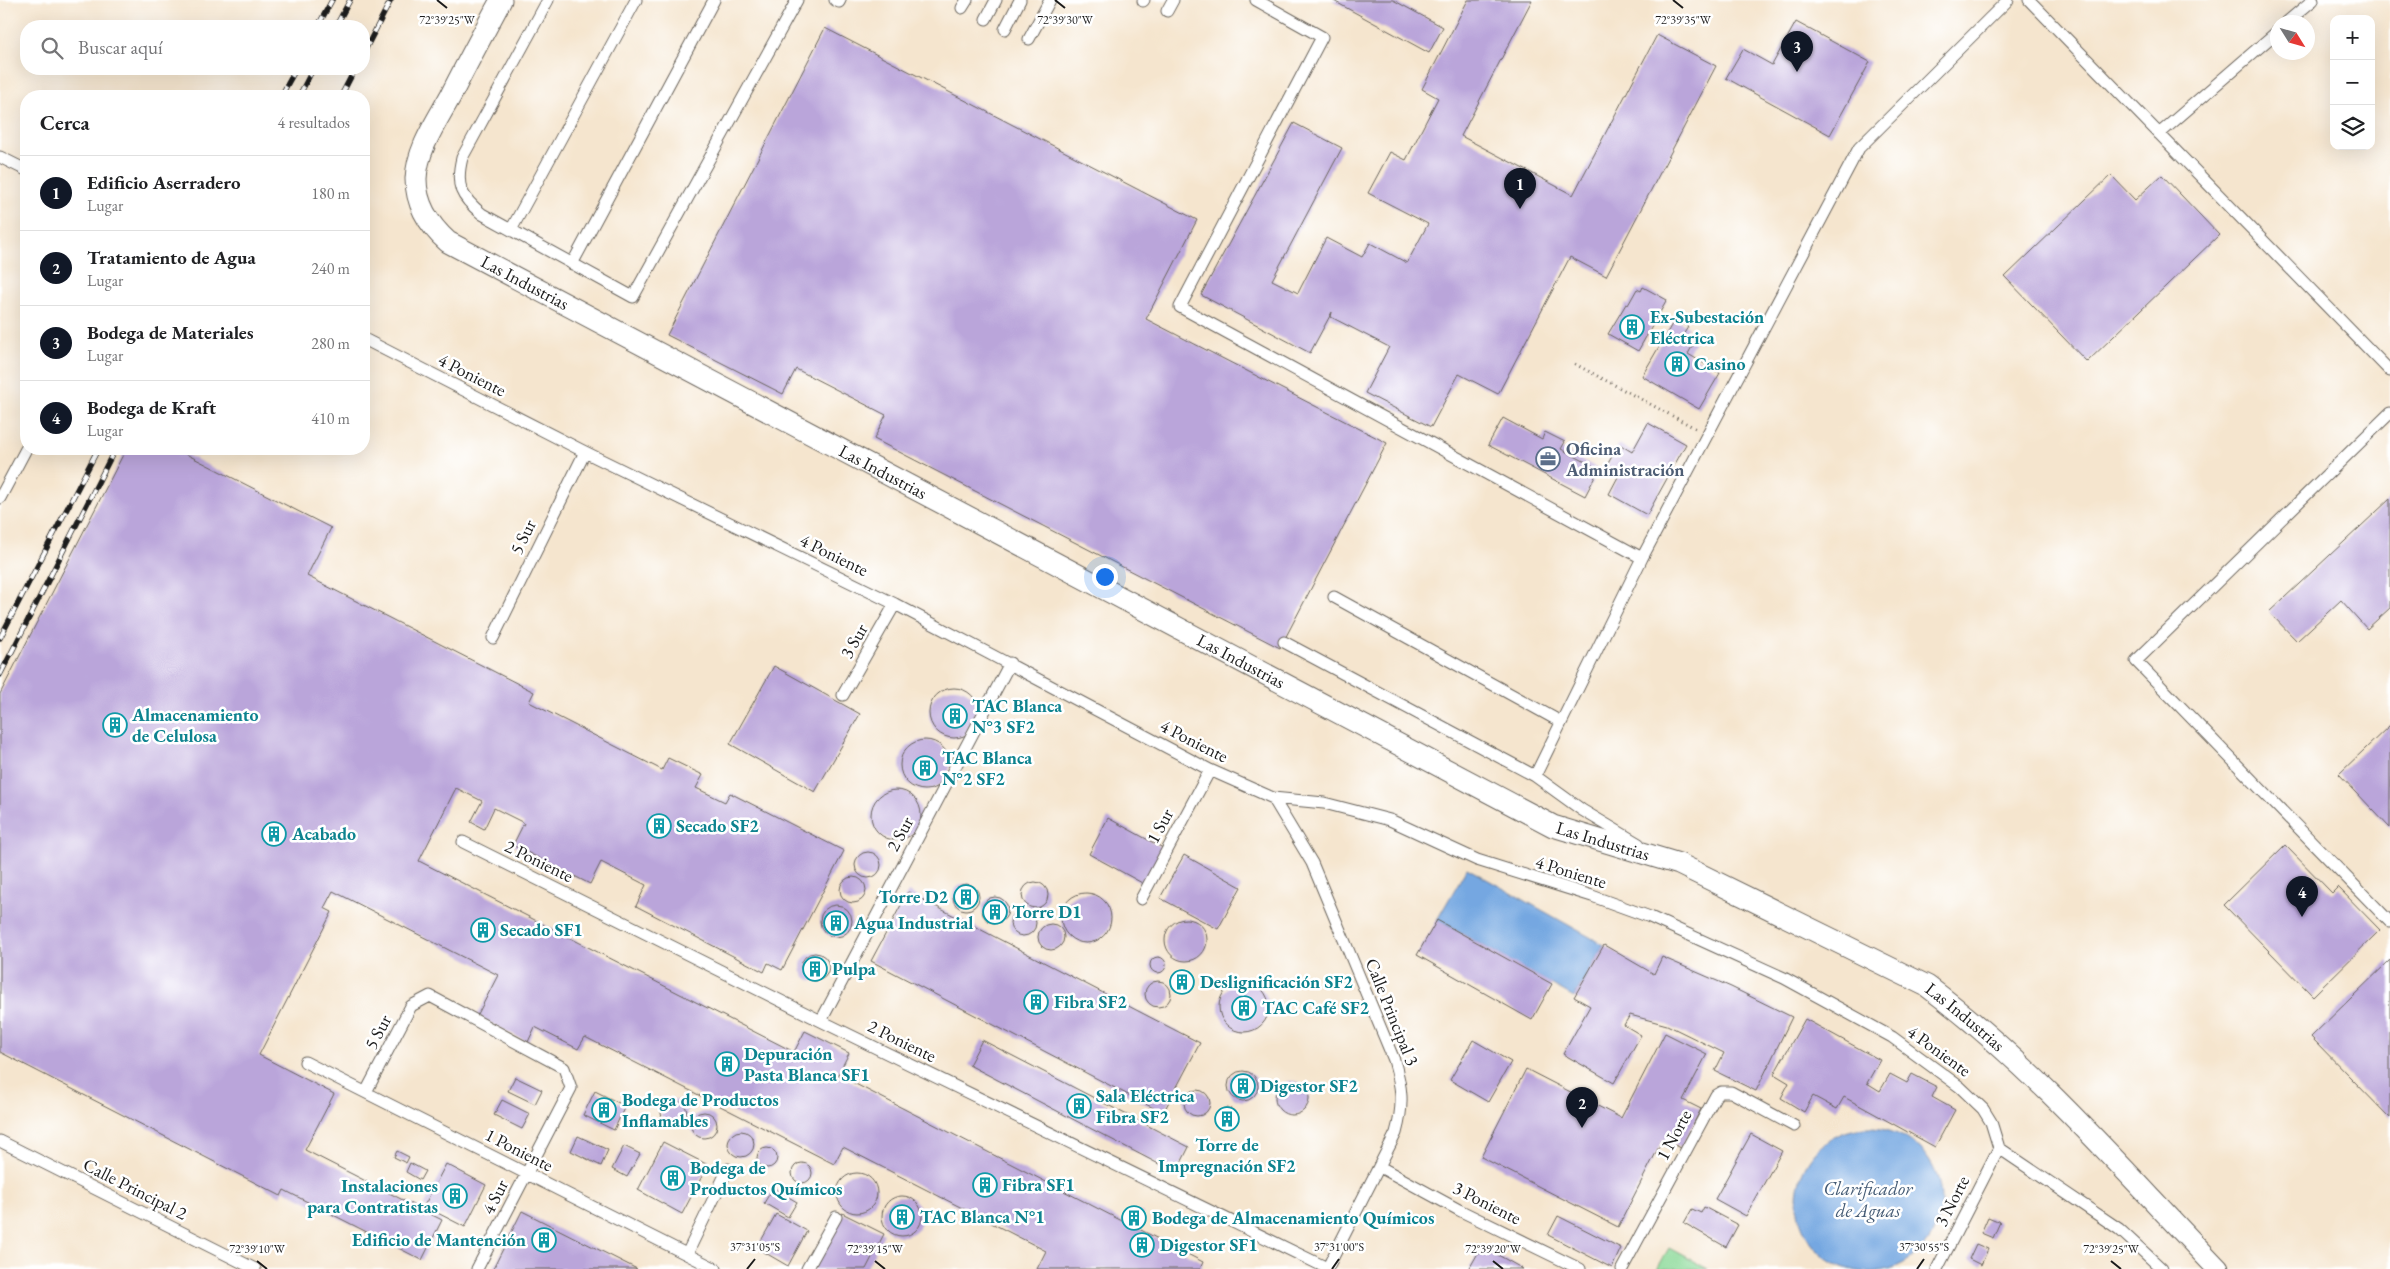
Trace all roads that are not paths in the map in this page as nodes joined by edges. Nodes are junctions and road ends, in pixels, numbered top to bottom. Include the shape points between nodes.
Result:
1 (501, 0) edge
2 (548, 0) edge
3 (636, 0) edge
4 (714, 0) edge
5 (797, 0) edge
6 (835, 0) edge
7 (840, 0) edge
8 (996, 0) edge
9 (1020, 0) edge
10 (1050, 0) edge
11 (1173, 0) edge
12 (1256, 0) edge
13 (2008, 0) edge
14 (2029, 0) edge
15 (2313, 0) edge
16 (1167, 11) dead end
17 (2296, 15) edge
18 (986, 19) dead end
19 (1005, 29) dead end
20 (2270, 38) edge
21 (1029, 39) dead end
22 (2159, 134) junction
23 (0, 157) edge
24 (20, 167) edge
25 (511, 230) junction
26 (572, 264) junction
27 (370, 342) edge
28 (2390, 371) edge
29 (2390, 413) edge
30 (585, 452) junction
31 (23, 455) edge
32 (0, 498) edge
33 (1642, 558) junction
34 (1334, 597) dead end
35 (894, 604) junction
36 (493, 638) dead end
37 (1284, 642) dead end
38 (1010, 663) junction
39 (843, 695) dead end
40 (1561, 722) junction
41 (1210, 770) junction
42 (1535, 776) junction
43 (1273, 798) junction
44 (463, 842) dead end
45 (1679, 864) junction
46 (1141, 899) dead end
47 (2390, 922) edge
48 (821, 1020) junction
49 (306, 1062) dead end
50 (571, 1088) joint
51 (366, 1092) junction
52 (1794, 1126) dead end
53 (0, 1141) edge
54 (1999, 1148) junction
55 (1380, 1167) junction
56 (728, 1169) dead end
57 (526, 1174) junction
58 (836, 1217) dead end
59 (687, 1254) junction
60 (1327, 1268) edge
61 (254, 1269) edge
62 (477, 1269) edge
63 (716, 1269) edge
64 (807, 1269) edge
65 (1580, 1269) edge
66 (1622, 1269) edge
67 (1936, 1269) edge
68 (2162, 1269) edge
69 (2218, 1269) edge

1 - 45 street, Las Industrias via 426,141 417,167 416,181 422,208 437,232 448,242 1553,826
2 - 25 lane via 462,158 458,172 463,196 471,205
3 - 25 lane
4 - 26 lane
5 - 26 lane via 633,297
6 - 7 lane
8 - 18 lane
9 - 19 lane
10 - 21 lane
11 - 16 lane
12 - 33 lane via 1322,37 1180,307
13 - 33 lane via 1859,148
14 - 22 lane
15 - 17 lane
20 - 22 lane
22 - 28 lane
23 - 24 lane
25 - 26 lane
27 - 30 lane, 4 Poniente
29 - 47 lane via 2136,662
30 - 35 lane, 4 Poniente
30 - 36 lane, 5 Sur
31 - 32 lane
33 - 40 lane
34 - 40 lane
35 - 38 lane, 4 Poniente
35 - 39 lane, 3 Sur
37 - 42 lane
38 - 41 lane, 4 Poniente
38 - 48 lane, 2 Sur
40 - 42 lane
41 - 43 lane, 4 Poniente
41 - 46 lane, 1 Sur
42 - 45 lane via 1613,829
43 - 54 lane, 4 Poniente via 1324,803 1390,820 1477,860 1620,906 1741,957 1865,1021 1926,1061 1972,1096 1991,1122
43 - 55 lane, Calle Principal 3 via 1312,862 1402,1086 1402,1112
44 - 48 lane, 2 Poniente
45 - 69 street, Las Industrias via 1927,986 1963,1013 2038,1082
48 - 60 lane, 2 Poniente
49 - 51 lane, 1 Poniente
50 - 51 lane, 5 Sur via 564,1068 430,996 411,1006
50 - 57 lane, 4 Sur
51 - 57 lane, 1 Poniente
52 - 66 lane, 1 Norte via 1732,1092 1716,1095
53 - 61 lane, Calle Principal 2
54 - 67 lane, 3 Norte
54 - 68 lane via 2119,1229
55 - 60 lane, Calle Principal 3
55 - 65 lane, 3 Poniente
56 - 59 lane
57 - 59 lane, 1 Poniente
57 - 62 lane, 4 Sur
58 - 64 lane
59 - 63 lane, 1 Poniente

